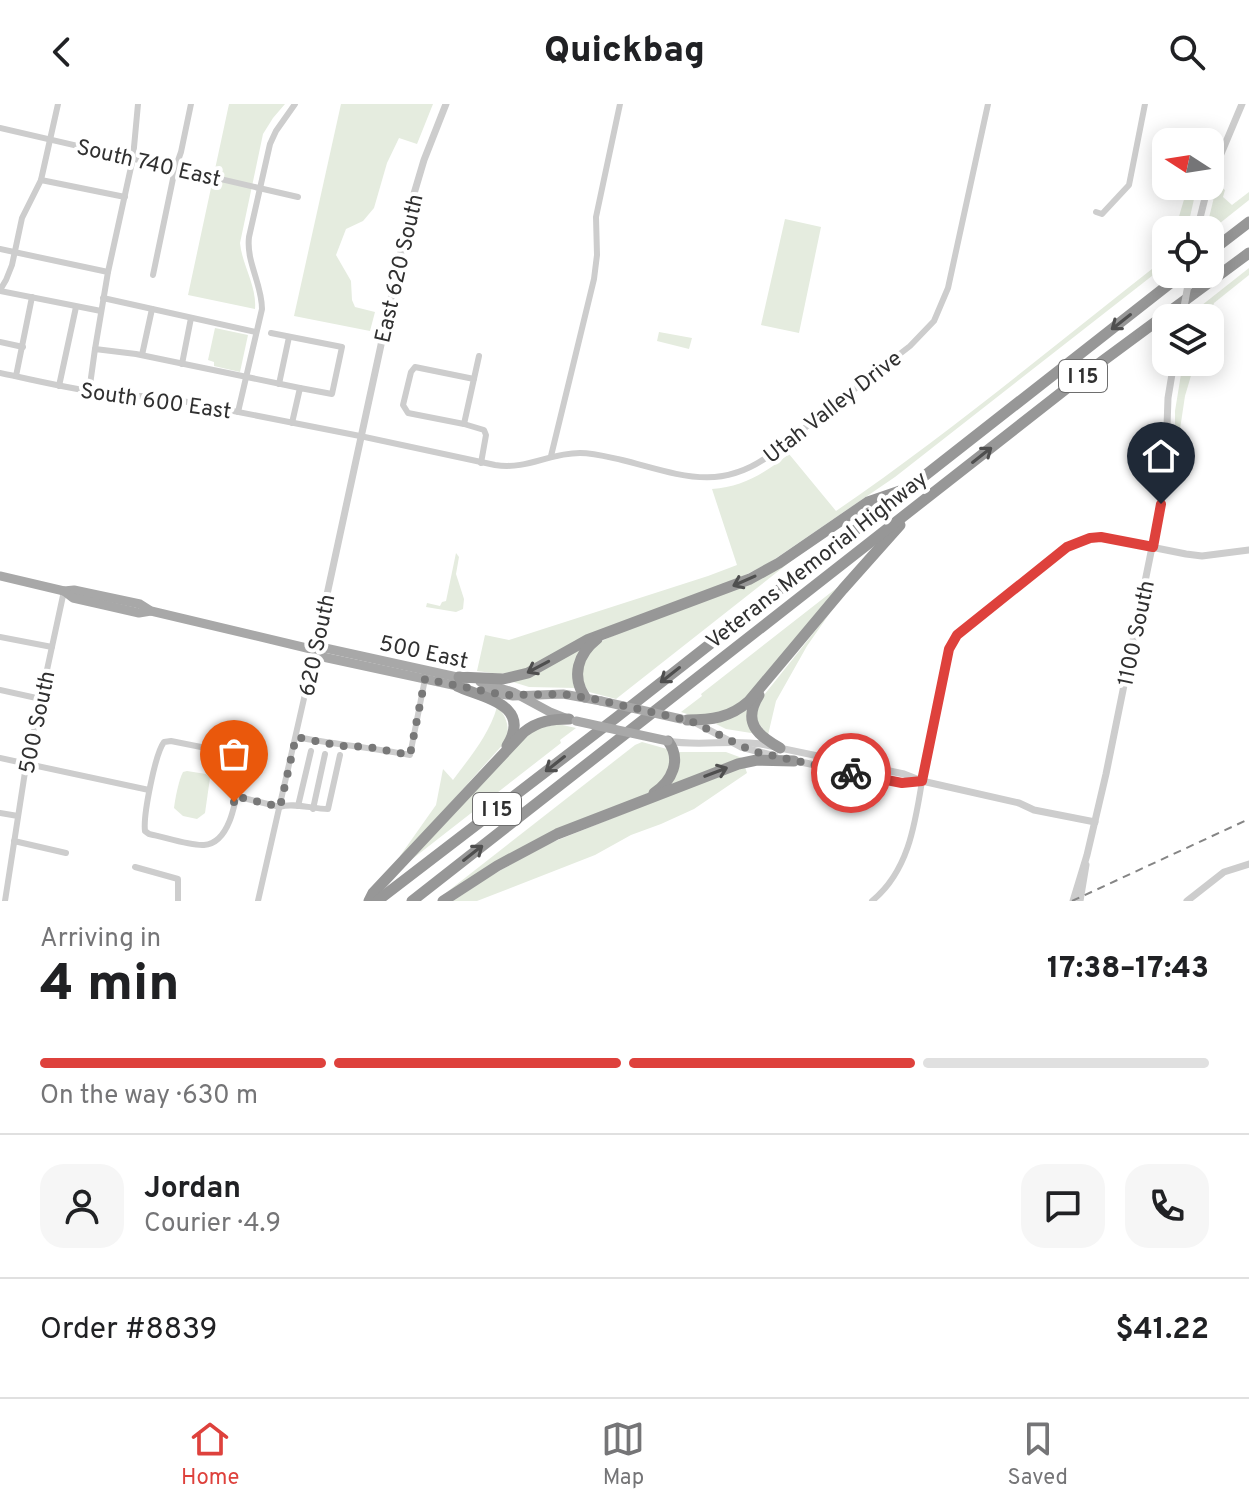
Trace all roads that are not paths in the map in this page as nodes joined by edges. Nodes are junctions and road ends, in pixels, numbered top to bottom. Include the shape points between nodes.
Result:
1 (58, 104) edge
2 (138, 104) edge
3 (191, 104) edge
4 (295, 104) edge
5 (446, 104) edge
6 (620, 104) edge
7 (988, 104) edge
8 (1145, 104) edge
9 (1242, 104) edge
10 (0, 128) edge
11 (50, 139) junction
12 (1224, 147) edge
13 (133, 158) junction
14 (175, 169) junction
15 (41, 180) junction
16 (260, 188) junction
17 (125, 197) junction
18 (298, 197) dead end
19 (1096, 212) dead end
20 (1249, 222) edge
21 (1224, 241) edge
22 (0, 249) edge
23 (15, 252) junction
24 (1249, 253) edge
25 (108, 272) junction
26 (153, 275) dead end
27 (1164, 288) edge
28 (0, 290) edge
29 (32, 297) junction
30 (103, 298) junction
31 (76, 307) junction
32 (152, 309) junction
33 (101, 311) junction
34 (191, 318) junction
35 (256, 332) junction
36 (271, 333) dead end
37 (289, 337) junction
38 (0, 342) edge
39 (23, 347) junction
40 (95, 349) junction
41 (142, 355) junction
42 (479, 356) dead end
43 (182, 364) junction
44 (0, 373) edge
45 (16, 376) junction
46 (1172, 376) edge
47 (246, 378) junction
48 (474, 379) junction
49 (279, 384) junction
50 (59, 386) junction
51 (300, 388) junction
52 (89, 392) junction
53 (238, 412) junction
54 (292, 423) junction
55 (464, 424) junction
56 (360, 436) junction
57 (551, 456) junction
58 (481, 463) junction
59 (908, 488) junction
60 (920, 503) junction
61 (1153, 547) junction
62 (1249, 550) edge
63 (0, 576) edge
64 (64, 591) junction
65 (608, 633) junction
66 (0, 637) edge
67 (52, 647) junction
68 (315, 650) junction
69 (425, 679) junction
70 (458, 682) junction
71 (767, 682) junction
72 (0, 690) edge
73 (523, 696) junction
74 (585, 697) junction
75 (41, 699) junction
76 (684, 719) junction
77 (573, 720) junction
78 (296, 737) junction
79 (668, 741) junction
80 (731, 742) junction
81 (780, 748) junction
82 (311, 751) dead end
83 (325, 754) dead end
84 (340, 755) dead end
85 (0, 758) edge
86 (496, 760) junction
87 (794, 761) junction
88 (27, 764) junction
89 (922, 781) junction
90 (149, 790) junction
91 (235, 796) junction
92 (643, 800) junction
93 (298, 806) junction
94 (280, 807) junction
95 (313, 809) junction
96 (0, 813) edge
97 (18, 816) junction
98 (1095, 822) junction
99 (14, 841) junction
100 (66, 853) dead end
101 (1087, 855) junction
102 (1249, 864) edge
103 (135, 867) dead end
104 (4, 882) edge
105 (5, 901) edge
106 (178, 901) edge
107 (258, 901) edge
108 (369, 901) edge
109 (377, 901) edge
110 (412, 901) edge
111 (443, 901) edge
112 (872, 901) edge
113 (1073, 901) edge
114 (1080, 901) edge
115 (1187, 901) edge

1 - 11 street
2 - 13 street
3 - 14 street
4 - 16 street via 270,144
5 - 56 street, East 620 South via 413,197
6 - 57 street via 596,217 594,279
7 - 57 street, Utah Valley Drive via 945,298 934,321 910,346 759,463 732,475 691,476 588,453
8 - 19 street via 1129,185 1102,214
9 - 12 street
10 - 11 street, South 740 East
11 - 13 street, South 740 East
11 - 15 street
13 - 14 street, South 740 East
13 - 17 street
14 - 16 street, South 740 East
14 - 26 street
15 - 17 street
15 - 23 street via 22,218
16 - 18 street, South 740 East
16 - 35 street via 248,245 262,297
17 - 25 street
20 - 21 highway
22 - 23 street
23 - 25 street
23 - 28 street
60 -> 24 highway, Veterans Memorial Highway / I 15
25 - 30 street
27 -> 59 highway, Veterans Memorial Highway / I 15
28 - 29 street
29 - 31 street
29 - 39 street
30 - 32 street
30 - 33 street
31 - 33 street
31 - 50 street
32 - 34 street
32 - 41 street
33 - 40 street
34 - 35 street
34 - 43 street
35 - 47 street
36 - 37 street
37 - 49 street
37 - 51 street via 342,347 332,394
38 - 39 street
39 - 45 street
40 - 41 street
40 - 52 street
41 - 43 street
42 - 48 street
43 - 47 street
44 - 45 street, South 600 East
45 - 50 street, South 600 East
46 - 61 street, 1100 South via 1165,483
47 - 49 street
47 - 53 street
48 - 55 street
48 - 55 street via 415,367 403,405 406,412
49 - 51 street
50 - 52 street, South 600 East
51 - 54 street
52 - 53 street, South 600 East via 153,395
53 - 54 street, South 600 East
54 - 56 street, South 600 East
55 - 58 street via 485,432
56 - 58 street, Utah Valley Drive
56 - 68 street, 620 South
57 - 58 street, Utah Valley Drive via 515,467
59 -> 65 highway via 868,502 750,579
59 -> 109 highway, Veterans Memorial Highway / I 15
60 - 71 highway
110 -> 60 highway, Veterans Memorial Highway / I 15
61 - 62 street via 1202,556
61 - 89 street via 1101,537 1067,547 957,635 949,649
61 - 98 street, 1100 South
63 - 64 main road, 500 East
64 - 67 street, 500 South
64 - 68 main road, 500 East via 133,602 151,611
65 -> 70 highway via 521,675
65 - 74 highway via 588,646 580,660 578,682
66 - 67 street
67 - 75 street, 500 South
68 - 69 main road, 500 East via 323,657
68 - 70 main road, 500 East via 325,648
68 - 78 street, 620 South
69 - 70 main road, 500 East
69 - 78 street via 410,755
70 - 73 main road, 500 East via 497,695
70 - 86 highway via 509,712 512,736
71 - 76 highway via 732,713 710,720
71 - 81 highway via 753,706 752,721 762,737
72 - 75 street
73 - 74 main road, 500 East
73 - 77 main road, 500 East
74 - 76 main road, 500 East, bridge
75 - 88 street, 500 South
76 - 80 street, 500 East
77 - 79 main road, 500 East, bridge
77 - 86 highway via 531,726
78 - 94 street, 620 South
79 - 80 street, 500 East
79 - 92 highway via 675,755 671,775
80 - 81 street, 500 East
80 - 87 street, 500 East
81 - 89 street, 500 East
82 - 93 street
83 - 95 street
84 - 95 street via 328,809
85 - 88 street
86 - 108 highway
87 - 89 street, 500 East via 902,783
92 -> 87 highway via 742,763
88 - 90 street
88 - 97 street, 500 South
89 - 98 street, 500 East
89 - 112 street via 902,864
90 - 91 street via 145,831 198,845 217,841 225,832
90 - 91 street via 160,748 171,741 241,758
91 - 94 street
92 - 111 highway via 539,843
93 - 94 street
93 - 95 street
94 - 107 street, 620 South
96 - 97 street
97 - 99 street, 500 South
98 - 101 street, 1100 South
99 - 100 street
99 - 104 street, 500 South
101 - 113 street, 1100 South
101 - 114 street, 1100 South
102 - 115 street via 1224,872
103 - 106 street via 178,879
104 - 105 street, 500 South

